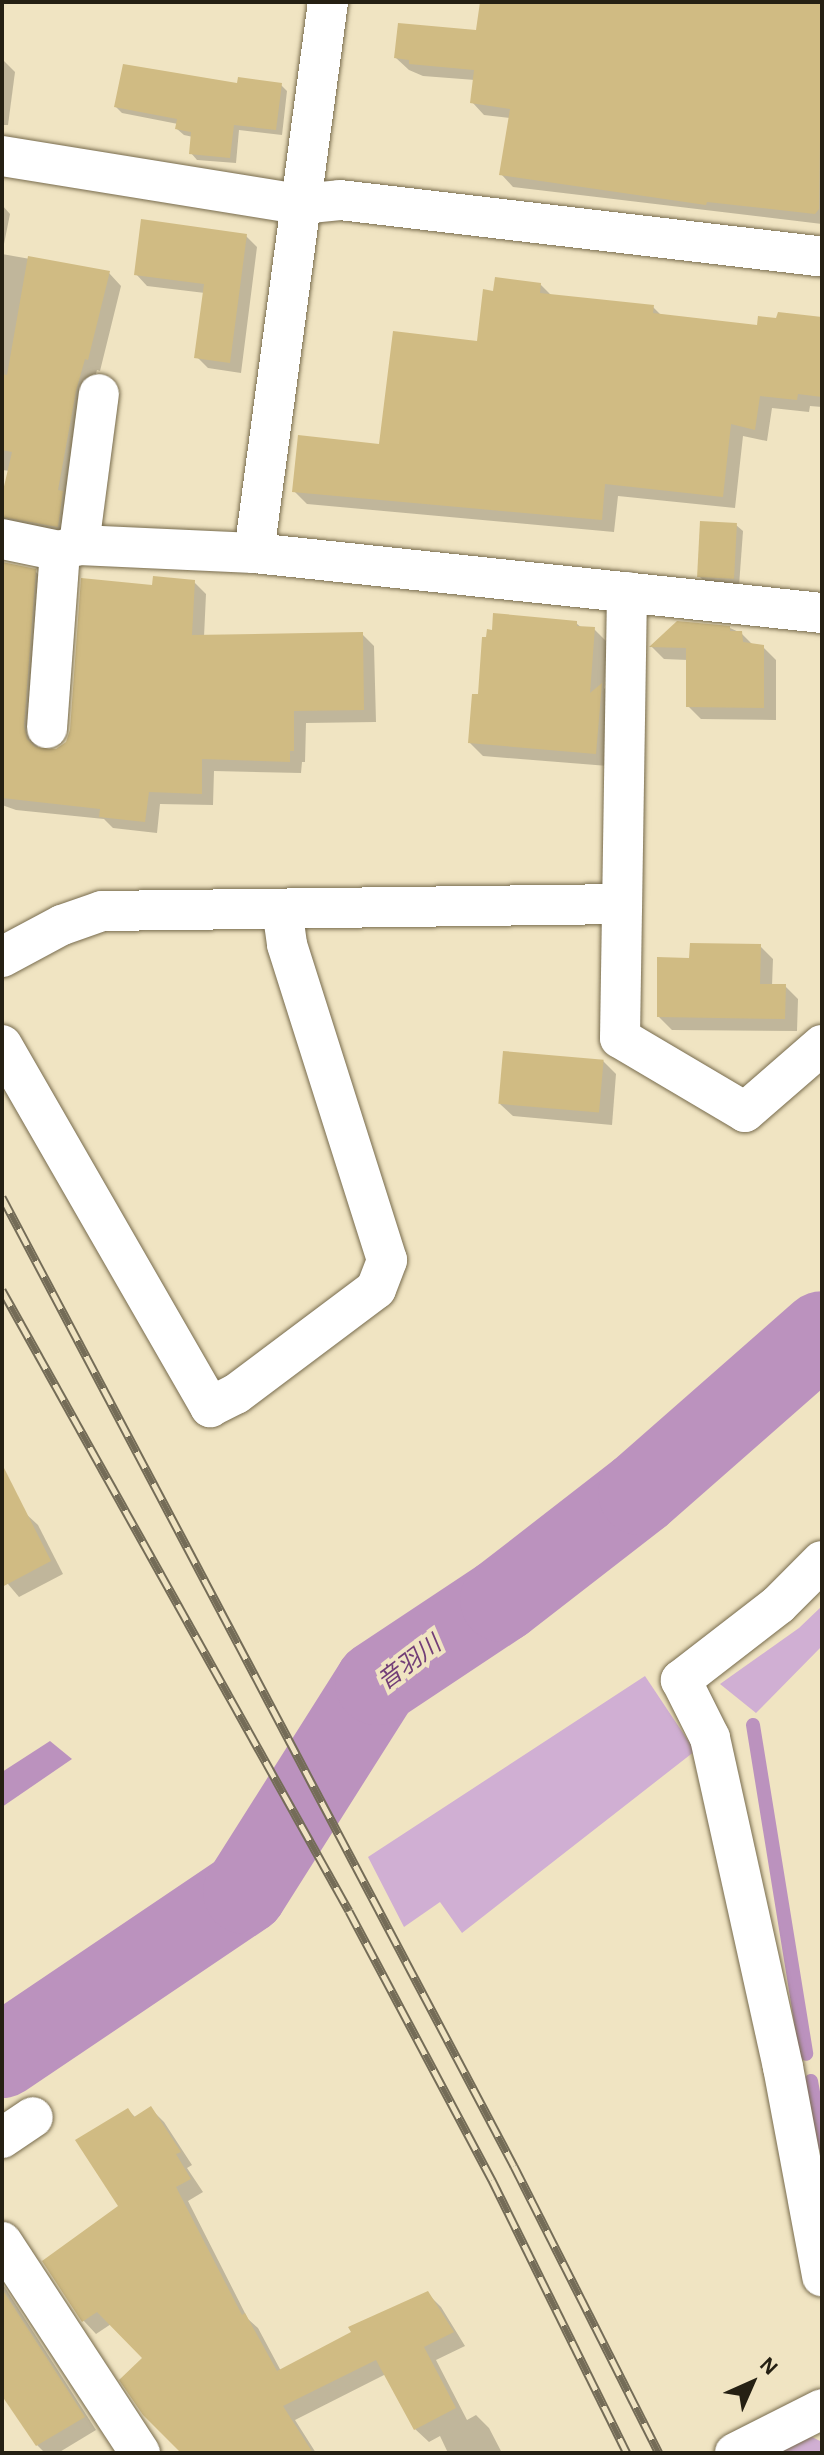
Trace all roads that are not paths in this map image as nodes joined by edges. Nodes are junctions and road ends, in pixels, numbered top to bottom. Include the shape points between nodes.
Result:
1 (328, 2) edge
2 (2, 156) edge
3 (300, 204) junction
4 (822, 257) edge
5 (99, 394) dead end
6 (2, 539) edge
7 (69, 548) junction
8 (254, 553) junction
9 (627, 592) junction
10 (822, 613) edge
11 (47, 728) dead end
12 (622, 904) junction
13 (282, 909) junction
14 (2, 957) edge
15 (2, 1045) edge
16 (822, 1045) edge
17 (822, 1561) edge
18 (2, 2242) edge
19 (822, 2276) edge
20 (822, 2409) edge
21 (140, 2453) edge
22 (735, 2453) edge

1 - 3 street
2 - 3 street
3 - 4 street via 340,200
3 - 8 street
5 - 7 street
6 - 7 street
7 - 8 street
7 - 11 street
8 - 9 street
9 - 10 street
9 - 12 street
12 - 13 street
12 - 16 street via 620,1038 745,1112
13 - 14 street via 102,911
13 - 15 street via 287,944 387,1260 376,1289 236,1394 210,1407
17 - 19 street via 778,1605 681,1680 710,1738 783,2067
18 - 21 street
20 - 22 street

